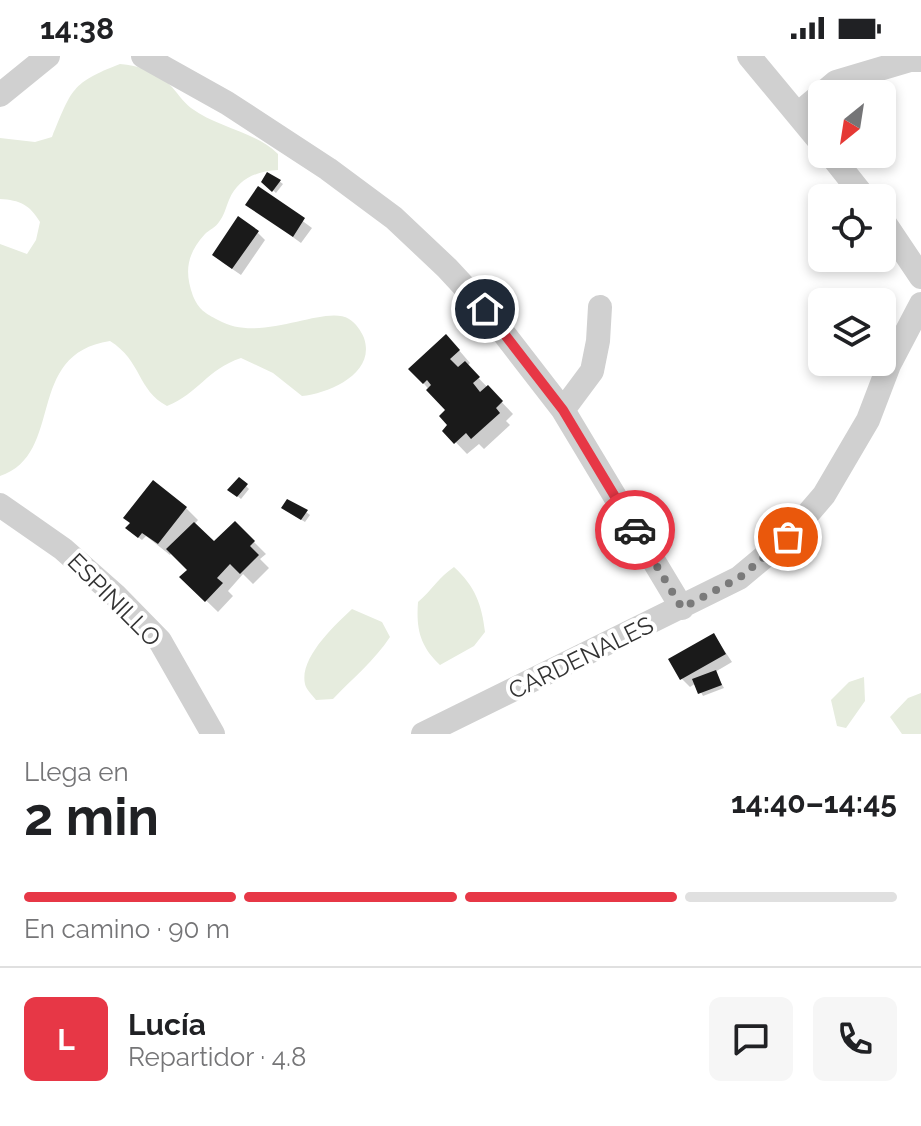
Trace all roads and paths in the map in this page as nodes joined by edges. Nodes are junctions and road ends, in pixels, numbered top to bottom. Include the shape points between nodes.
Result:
1 (48, 56) edge
2 (143, 56) edge
3 (749, 56) edge
4 (921, 60) edge
5 (0, 95) edge
6 (798, 114) junction
7 (808, 126) edge
8 (841, 168) edge
9 (854, 184) edge
10 (896, 240) edge
11 (921, 277) edge
12 (921, 304) edge
13 (600, 307) dead end
14 (563, 410) junction
15 (0, 505) edge
16 (682, 608) junction
17 (213, 734) edge
18 (423, 734) edge

1 - 5 street
2 - 14 street via 227,103 394,218 485,309
3 - 6 street
4 - 6 street via 836,82
6 - 7 street
8 - 9 street
10 - 11 street
12 - 16 street, CARDENALES via 868,420 824,495 788,537 739,578
13 - 14 street via 592,371
14 - 16 street
15 - 17 street, ESPINILLO via 63,549 160,641
16 - 18 street, CARDENALES

